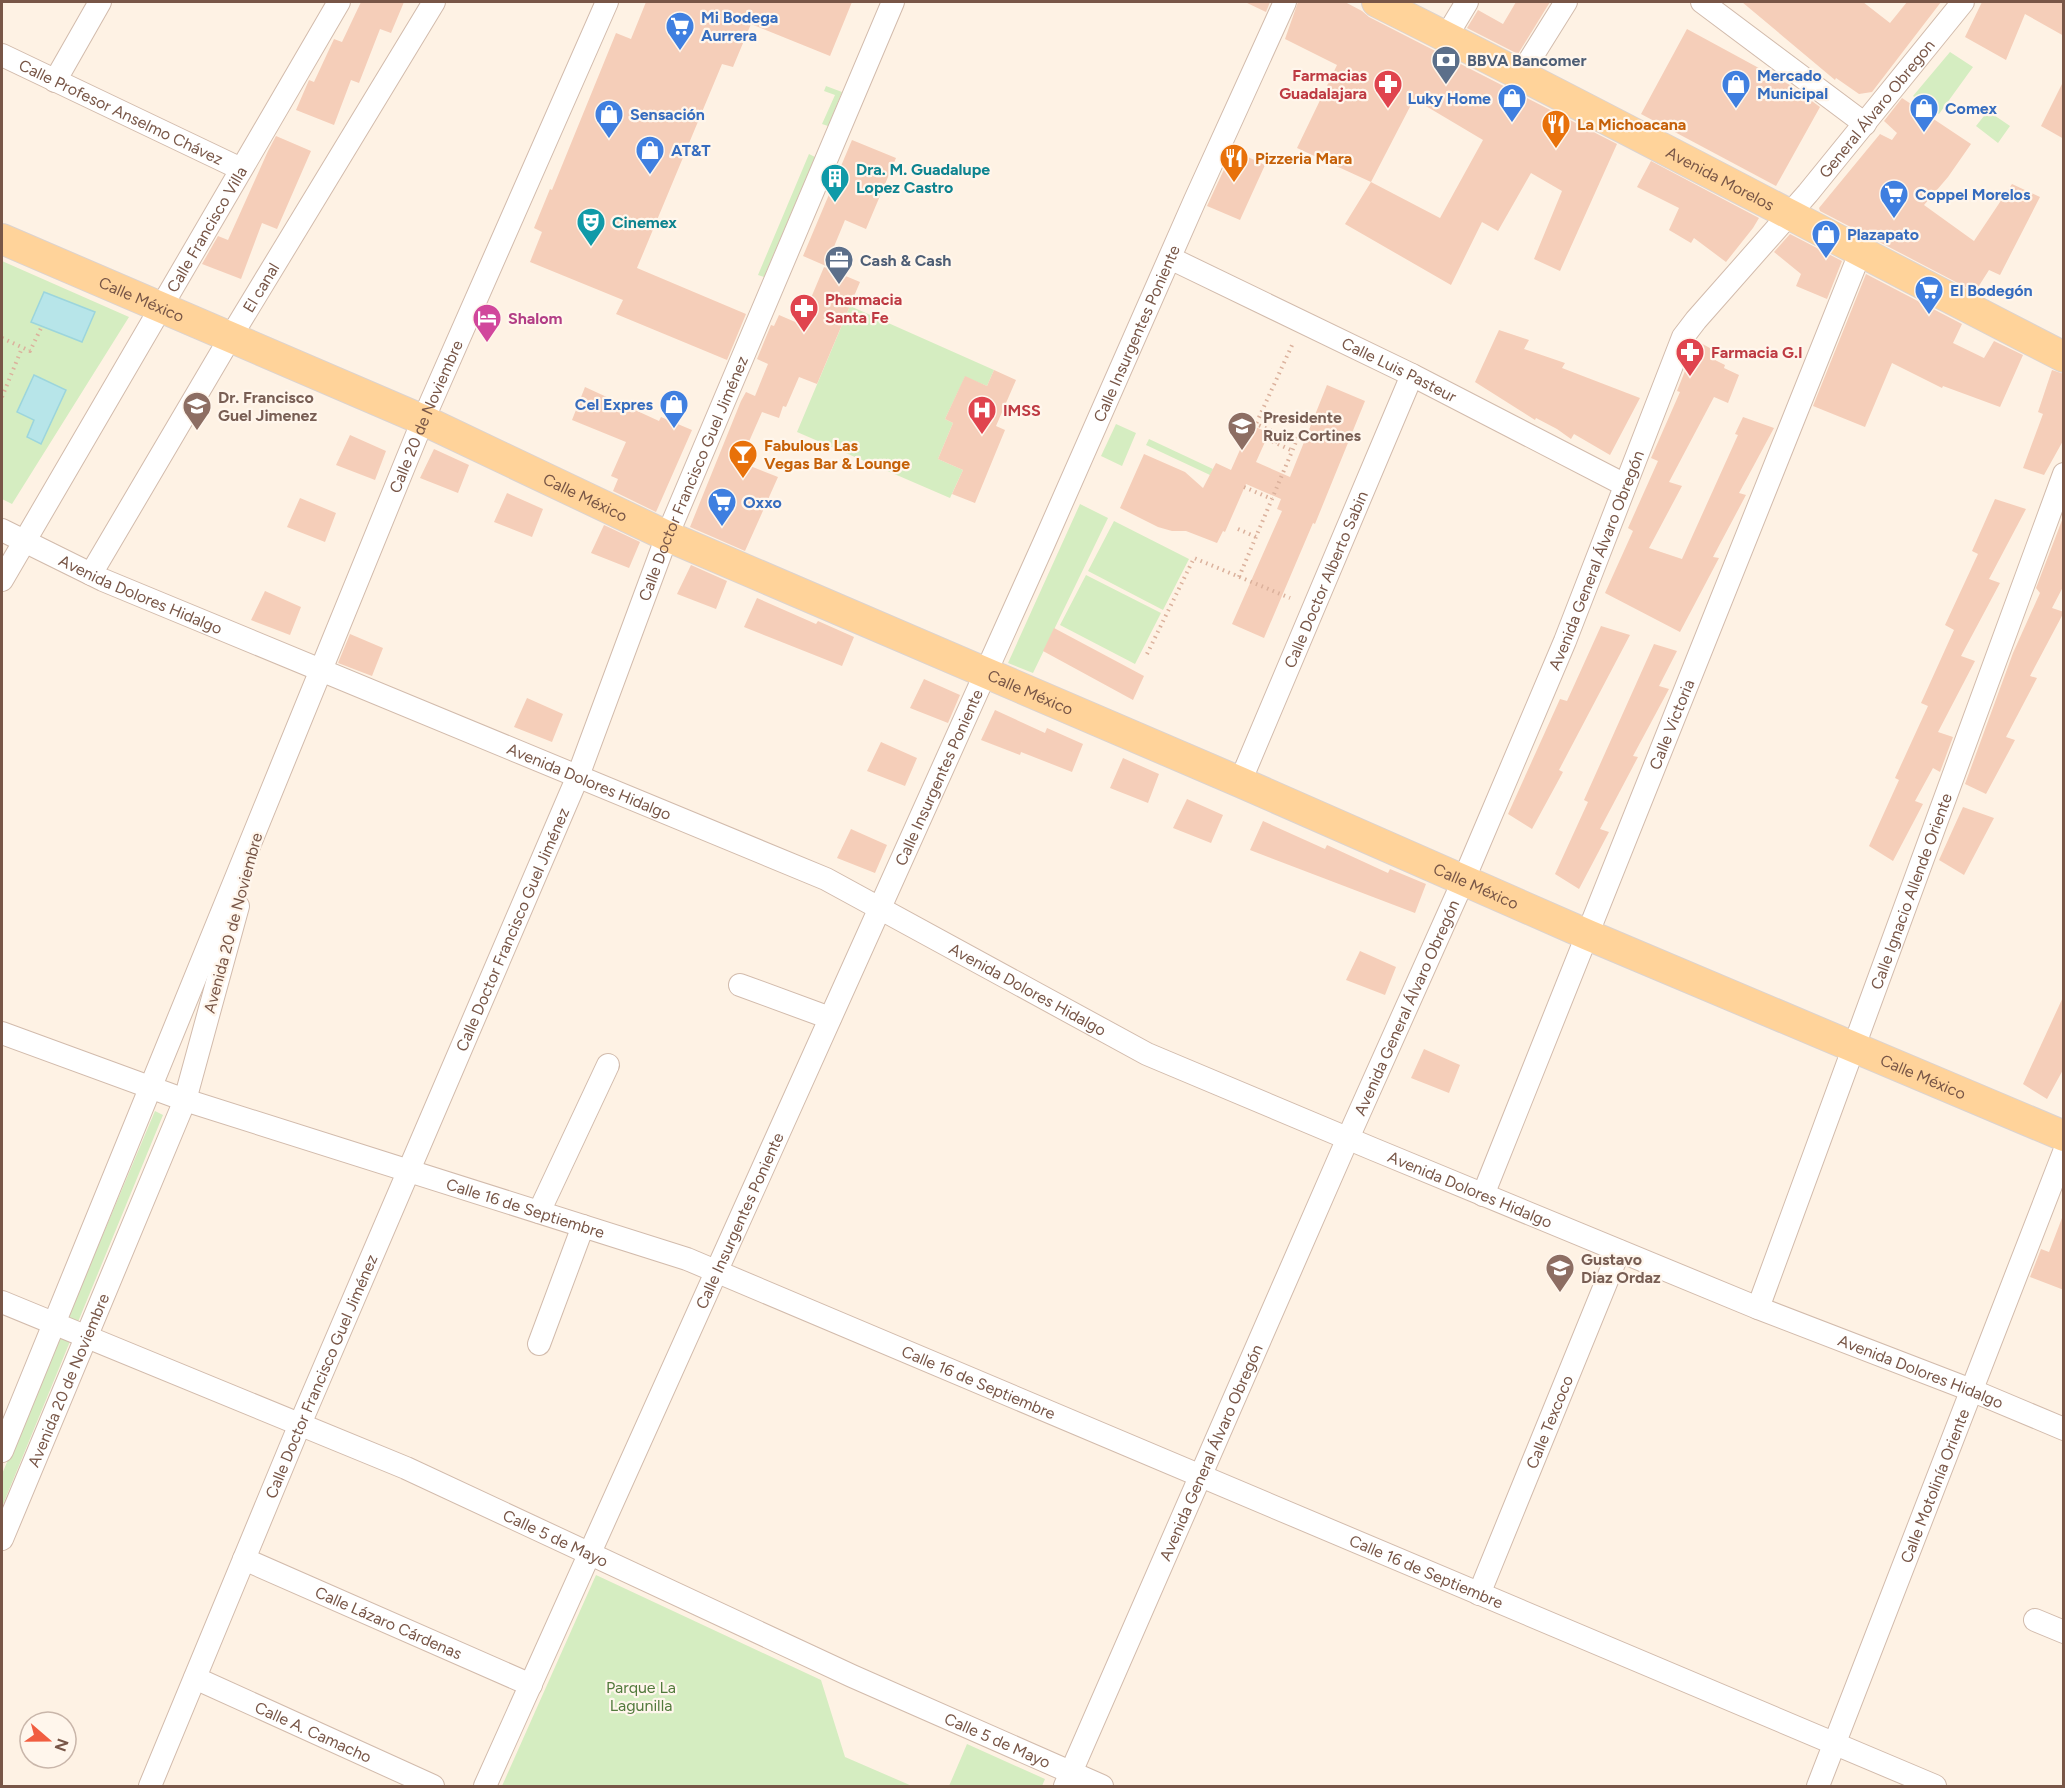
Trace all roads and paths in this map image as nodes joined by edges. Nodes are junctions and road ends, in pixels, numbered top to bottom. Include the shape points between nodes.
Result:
1 (100, 2) edge
2 (339, 2) edge
3 (434, 2) edge
4 (607, 2) edge
5 (893, 2) edge
6 (1285, 2) edge
7 (1377, 2) edge
8 (1467, 2) edge
9 (1566, 2) edge
10 (1702, 2) edge
11 (1963, 2) edge
12 (1446, 37) junction
13 (2, 55) edge
14 (1521, 74) junction
15 (56, 81) junction
16 (1866, 124) junction
17 (241, 169) junction
18 (1790, 215) junction
19 (2, 239) edge
20 (1860, 253) junction
21 (1170, 258) junction
22 (160, 307) junction
23 (42, 326) dead end
24 (230, 338) junction
25 (2, 339) edge
26 (1293, 343) dead end
27 (22, 348) junction
28 (2064, 357) edge
29 (1412, 375) junction
30 (2, 397) edge
31 (423, 420) junction
32 (1302, 430) dead end
33 (1267, 439) dead end
34 (1275, 443) junction
35 (1293, 451) junction
36 (2064, 474) edge
37 (1625, 486) junction
38 (1244, 488) dead end
39 (1272, 499) junction
40 (1238, 529) dead end
41 (2, 530) edge
42 (667, 536) junction
43 (1256, 537) junction
44 (25, 542) junction
45 (91, 574) junction
46 (1239, 577) junction
47 (2, 580) edge
48 (1290, 598) dead end
49 (1147, 654) dead end
50 (321, 670) junction
51 (984, 672) junction
52 (578, 776) junction
53 (1240, 782) junction
54 (263, 813) junction
55 (1464, 879) junction
56 (879, 909) junction
57 (1588, 935) junction
58 (740, 985) dead end
59 (830, 1018) junction
60 (2, 1034) edge
61 (1853, 1047) junction
62 (609, 1065) dead end
63 (150, 1087) junction
64 (184, 1100) junction
65 (2064, 1136) edge
66 (1347, 1138) junction
67 (2064, 1152) edge
68 (408, 1171) junction
69 (1483, 1195) junction
70 (538, 1212) junction
71 (583, 1226) junction
72 (1619, 1251) junction
73 (717, 1271) junction
74 (2, 1302) edge
75 (1758, 1308) junction
76 (53, 1323) junction
77 (86, 1337) junction
78 (539, 1344) dead end
79 (1971, 1390) junction
80 (300, 1424) junction
81 (2064, 1429) edge
82 (2, 1451) edge
83 (1200, 1476) junction
84 (2, 1539) edge
85 (590, 1553) junction
86 (244, 1559) junction
87 (1479, 1594) junction
88 (2035, 1620) dead end
89 (2064, 1632) edge
90 (195, 1678) junction
91 (531, 1684) junction
92 (1834, 1744) junction
93 (1068, 1780) edge
94 (150, 1786) edge
95 (433, 1786) edge
96 (485, 1786) edge
97 (1102, 1786) edge
98 (1818, 1786) edge
99 (1935, 1786) edge

1 - 15 street
2 - 17 street, Calle Francisco Villa
3 - 24 street, El canal
4 - 31 street, Calle 20 de Noviembre
5 - 42 street, Calle Doctor Francisco Guel Jiménez
6 - 21 street, Calle Insurgentes Poniente
7 - 12 main road, Avenida Morelos
8 - 12 street
9 - 14 street
10 - 16 street
11 - 16 street, General Álvaro Obregon
12 - 14 main road, Avenida Morelos
13 - 15 street, Calle Profesor Anselmo Chávez
14 - 18 main road, Avenida Morelos
15 - 17 street, Calle Profesor Anselmo Chávez
16 - 18 street, General Álvaro Obregon
17 - 22 street, Calle Francisco Villa
18 - 20 main road, Avenida Morelos
18 - 37 street, Avenida General Álvaro Obregón via 1683,338
19 - 22 main road, Calle México
20 - 28 main road, Avenida Morelos
20 - 57 street, Calle Victoria
21 - 29 street, Calle Luis Pasteur
21 - 51 street, Calle Insurgentes Poniente
22 - 24 main road, Calle México
22 - 44 street, Calle Francisco Villa
23 - 27 path via 30,351
24 - 31 main road, Calle México
24 - 45 street, El canal
25 - 27 path
26 - 34 path via 1256,424 1279,434
27 - 30 path
29 - 37 street, Calle Luis Pasteur
29 - 53 street, Calle Doctor Alberto Sabin
31 - 42 main road, Calle México
31 - 50 street, Calle 20 de Noviembre
32 - 35 path
33 - 34 path
34 - 35 path
35 - 39 path
36 - 61 street, Calle Ignacio Allende Oriente
37 - 55 street, Avenida General Álvaro Obregón via 1565,641
38 - 39 path
39 - 43 path
40 - 43 path
41 - 44 street, Avenida Dolores Hidalgo
42 - 51 main road, Calle México
42 - 52 street, Calle Doctor Francisco Guel Jiménez
43 - 46 path
44 - 45 street, Avenida Dolores Hidalgo
44 - 47 street, Calle Francisco Villa
45 - 50 street, Avenida Dolores Hidalgo
46 - 48 path
46 - 49 path via 1194,558
50 - 52 street, Avenida Dolores Hidalgo
50 - 54 street, Calle 20 de Noviembre
51 - 53 main road, Calle México
51 - 56 street, Calle Insurgentes Poniente
52 - 56 street, Avenida Dolores Hidalgo via 826,879
52 - 68 street, Calle Doctor Francisco Guel Jiménez
53 - 55 main road, Calle México
54 - 63 street, Avenida 20 de Noviembre
54 - 64 street, Avenida 20 de Noviembre
55 - 57 main road, Calle México
55 - 66 street, Avenida General Álvaro Obregón
56 - 59 street, Calle Insurgentes Poniente
56 - 66 street, Avenida Dolores Hidalgo via 1147,1054
57 - 61 main road, Calle México
57 - 69 street, Calle Victoria
58 - 59 street
59 - 73 street, Calle Insurgentes Poniente
60 - 63 street, Calle 16 de Septiembre
61 - 65 main road, Calle México
61 - 75 street, Calle Ignacio Allende Oriente
62 - 70 street
63 - 64 street, Calle 16 de Septiembre
63 - 76 street, Avenida 20 de Noviembre
64 - 68 street, Calle 16 de Septiembre
64 - 77 street, Avenida 20 de Noviembre
66 - 69 street, Avenida Dolores Hidalgo
66 - 83 street, Avenida General Álvaro Obregón
67 - 79 street, Calle Motolinía Oriente
68 - 70 street, Calle 16 de Septiembre
68 - 80 street, Calle Doctor Francisco Guel Jiménez
69 - 72 street, Avenida Dolores Hidalgo
70 - 71 street, Calle 16 de Septiembre
71 - 73 street, Calle 16 de Septiembre
71 - 78 street
72 - 75 street, Avenida Dolores Hidalgo
72 - 87 street, Calle Texcoco
73 - 83 street, Calle 16 de Septiembre
73 - 85 street, Calle Insurgentes Poniente
74 - 76 street, Calle 5 de Mayo
75 - 79 street, Avenida Dolores Hidalgo
76 - 77 street, Calle 5 de Mayo
76 - 82 street, Avenida 20 de Noviembre
77 - 80 street, Calle 5 de Mayo
77 - 84 street, Avenida 20 de Noviembre
79 - 81 street, Avenida Dolores Hidalgo
79 - 92 street, Calle Motolinía Oriente
80 - 85 street, Calle 5 de Mayo
80 - 86 street, Calle Doctor Francisco Guel Jiménez
83 - 87 street, Calle 16 de Septiembre
83 - 93 street, Avenida General Álvaro Obregón
85 - 91 street, Calle Insurgentes Poniente
85 - 93 street, Calle 5 de Mayo
86 - 90 street, Calle Doctor Francisco Guel Jiménez
86 - 91 street, Calle Lázaro Cárdenas
87 - 92 street, Calle 16 de Septiembre
88 - 89 street
90 - 94 street, Calle Doctor Francisco Guel Jiménez
90 - 95 street, Calle A. Camacho
91 - 96 street, Calle Insurgentes Poniente
92 - 98 street, Calle Motolinía Oriente
92 - 99 street, Calle 16 de Septiembre
93 - 97 street, Calle 5 de Mayo

